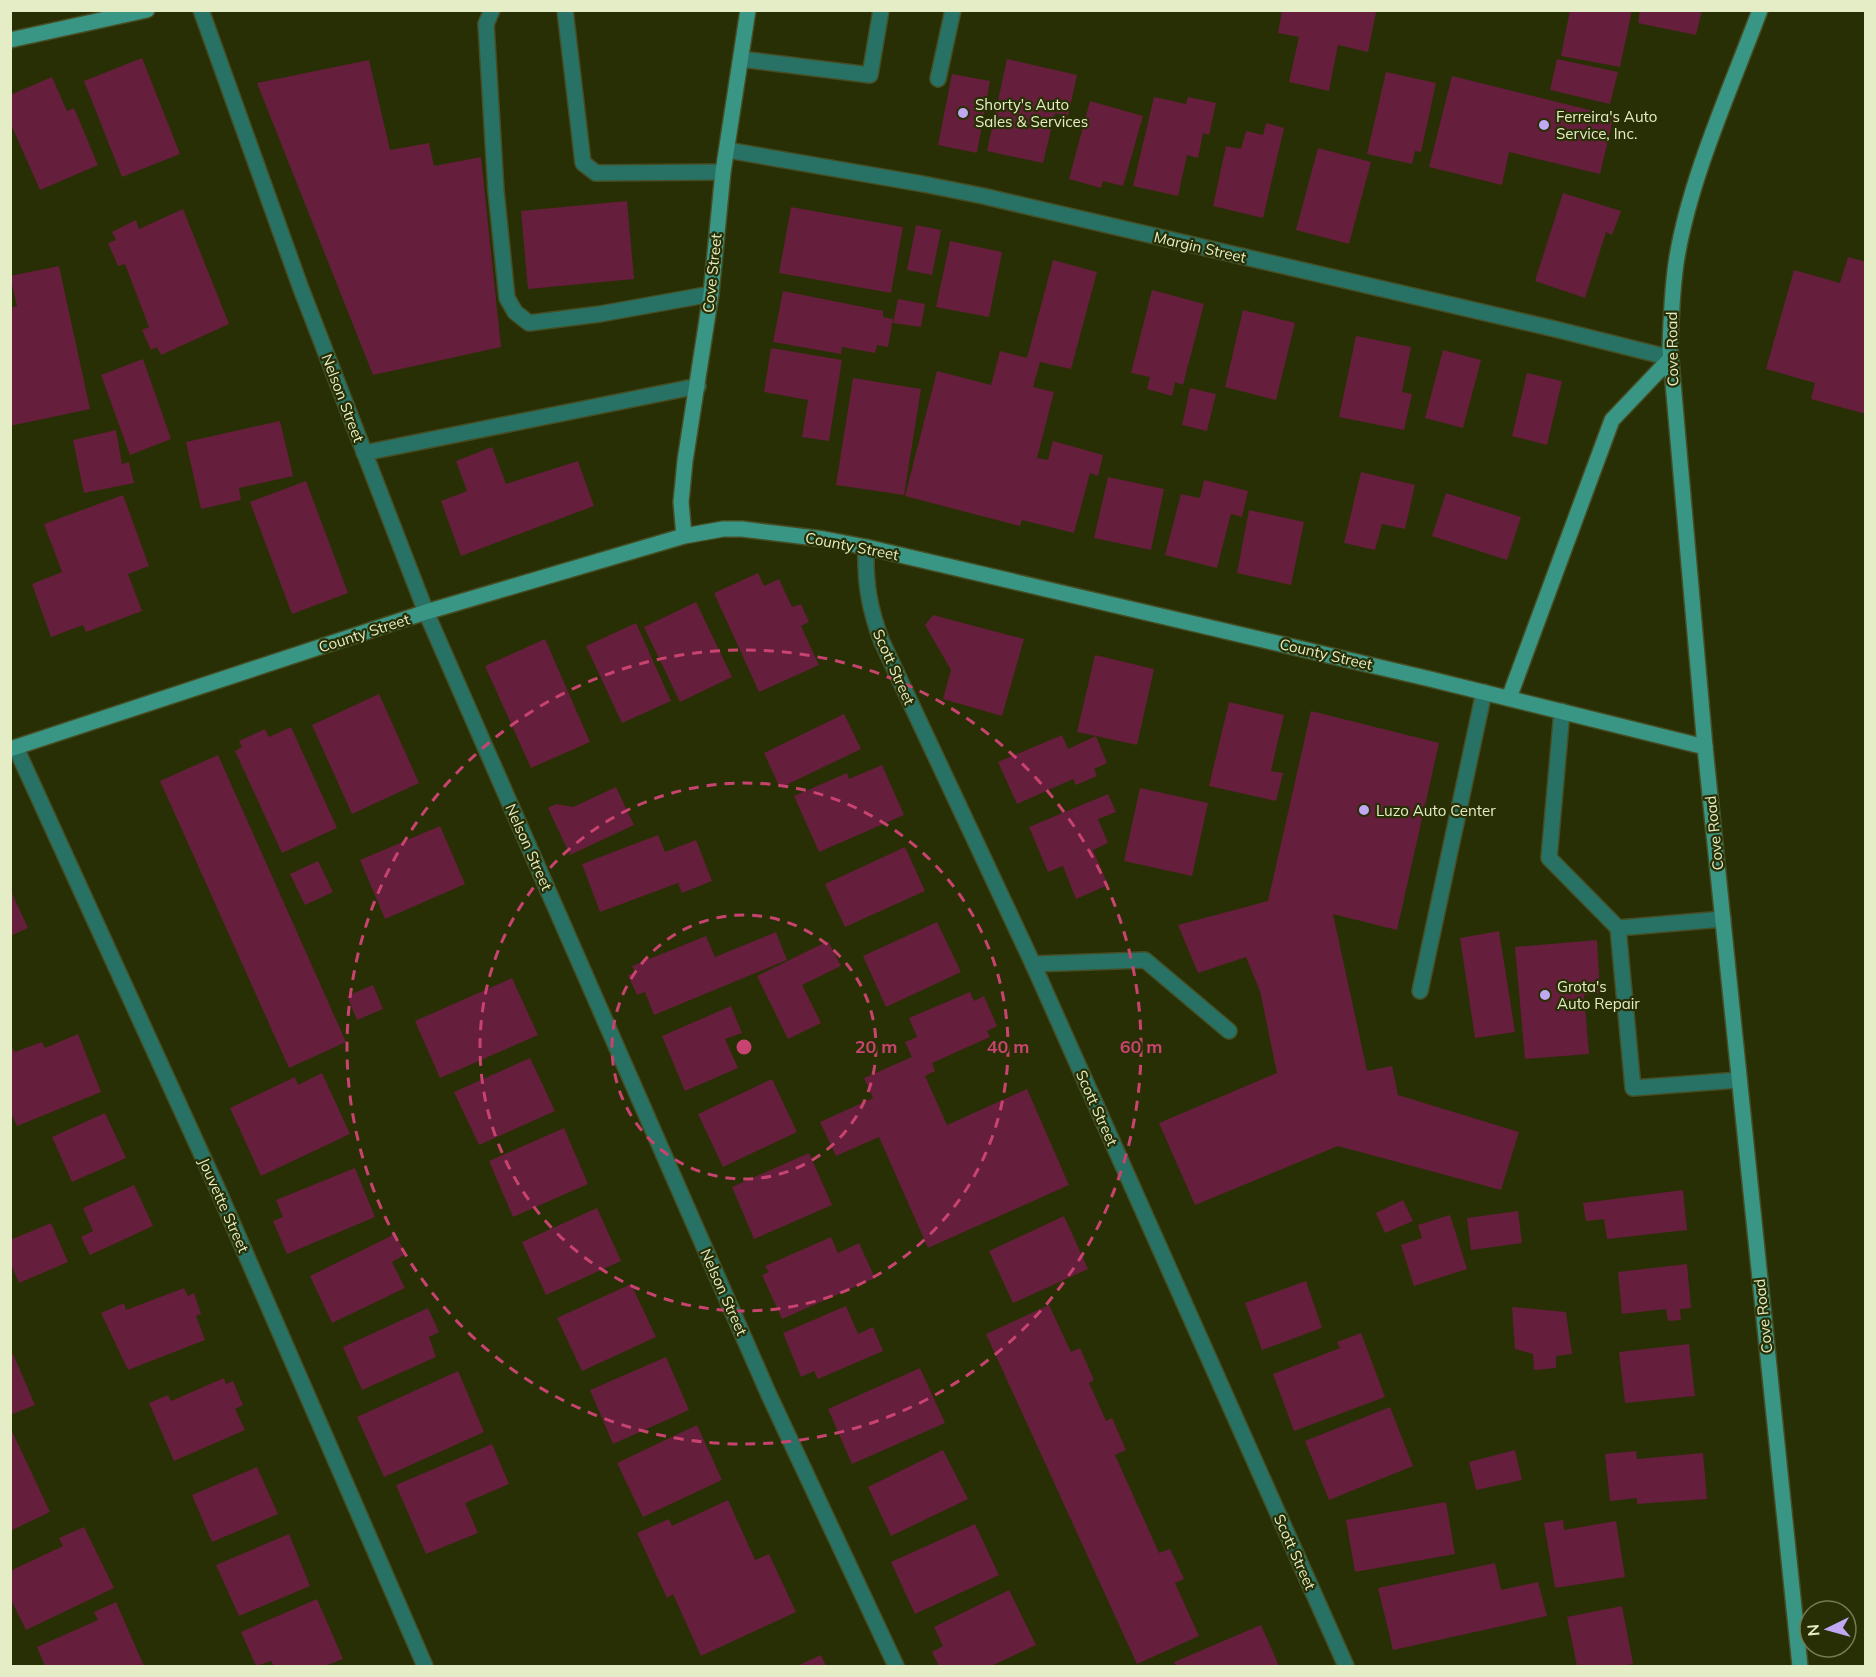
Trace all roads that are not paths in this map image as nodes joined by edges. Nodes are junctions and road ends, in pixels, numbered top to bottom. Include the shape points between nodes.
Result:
1 (147, 10) edge
2 (201, 10) edge
3 (492, 10) edge
4 (565, 10) edge
5 (748, 10) edge
6 (881, 10) edge
7 (953, 10) edge
8 (1760, 10) edge
9 (10, 40) edge
10 (741, 59) junction
11 (938, 79) dead end
12 (727, 150) junction
13 (723, 172) junction
14 (711, 294) junction
15 (1671, 358) junction
16 (698, 386) junction
17 (364, 453) junction
18 (684, 536) junction
19 (866, 547) junction
20 (426, 612) junction
21 (1484, 692) junction
22 (1509, 698) junction
23 (1562, 711) junction
24 (1705, 747) junction
25 (13, 748) edge
26 (1723, 919) junction
27 (1618, 928) junction
28 (1033, 964) junction
29 (1420, 991) dead end
30 (1230, 1031) dead end
31 (1739, 1080) junction
32 (424, 1666) edge
33 (896, 1666) edge
34 (1346, 1666) edge
35 (1800, 1666) edge

1 - 9 main road
2 - 17 street, Nelson Street
3 - 14 street via 486,24 496,191 507,298 515,312 529,323
4 - 13 street via 583,163 596,173
5 - 10 main road, Cove Street
6 - 10 street via 870,75
7 - 11 street
8 - 15 main road, Cove Road via 1702,163 1686,217 1672,290
10 - 12 main road, Cove Street
12 - 13 main road, Cove Street
12 - 15 street, Margin Street via 982,196
13 - 14 main road, Cove Street
14 - 16 main road, Cove Street
15 - 22 main road via 1612,420
15 - 24 main road, Cove Road
16 - 17 street
16 - 18 main road, Cove Street via 683,483
17 - 20 street, Nelson Street
18 - 19 main road, County Street via 742,529
18 - 20 main road, County Street
19 - 21 main road, County Street
19 - 28 street, Scott Street via 868,600 878,632
20 - 25 main road, County Street
20 - 33 street, Nelson Street via 769,1395
21 - 22 main road, County Street
21 - 29 street
22 - 23 main road, County Street
23 - 24 main road, County Street
23 - 27 street via 1549,858
24 - 26 main road, Cove Road
25 - 32 street, Jouvette Street via 217,1188
26 - 27 street
26 - 31 main road, Cove Road
27 - 31 street via 1633,1088
28 - 30 street via 1145,960
28 - 34 street, Scott Street
31 - 35 main road, Cove Road

